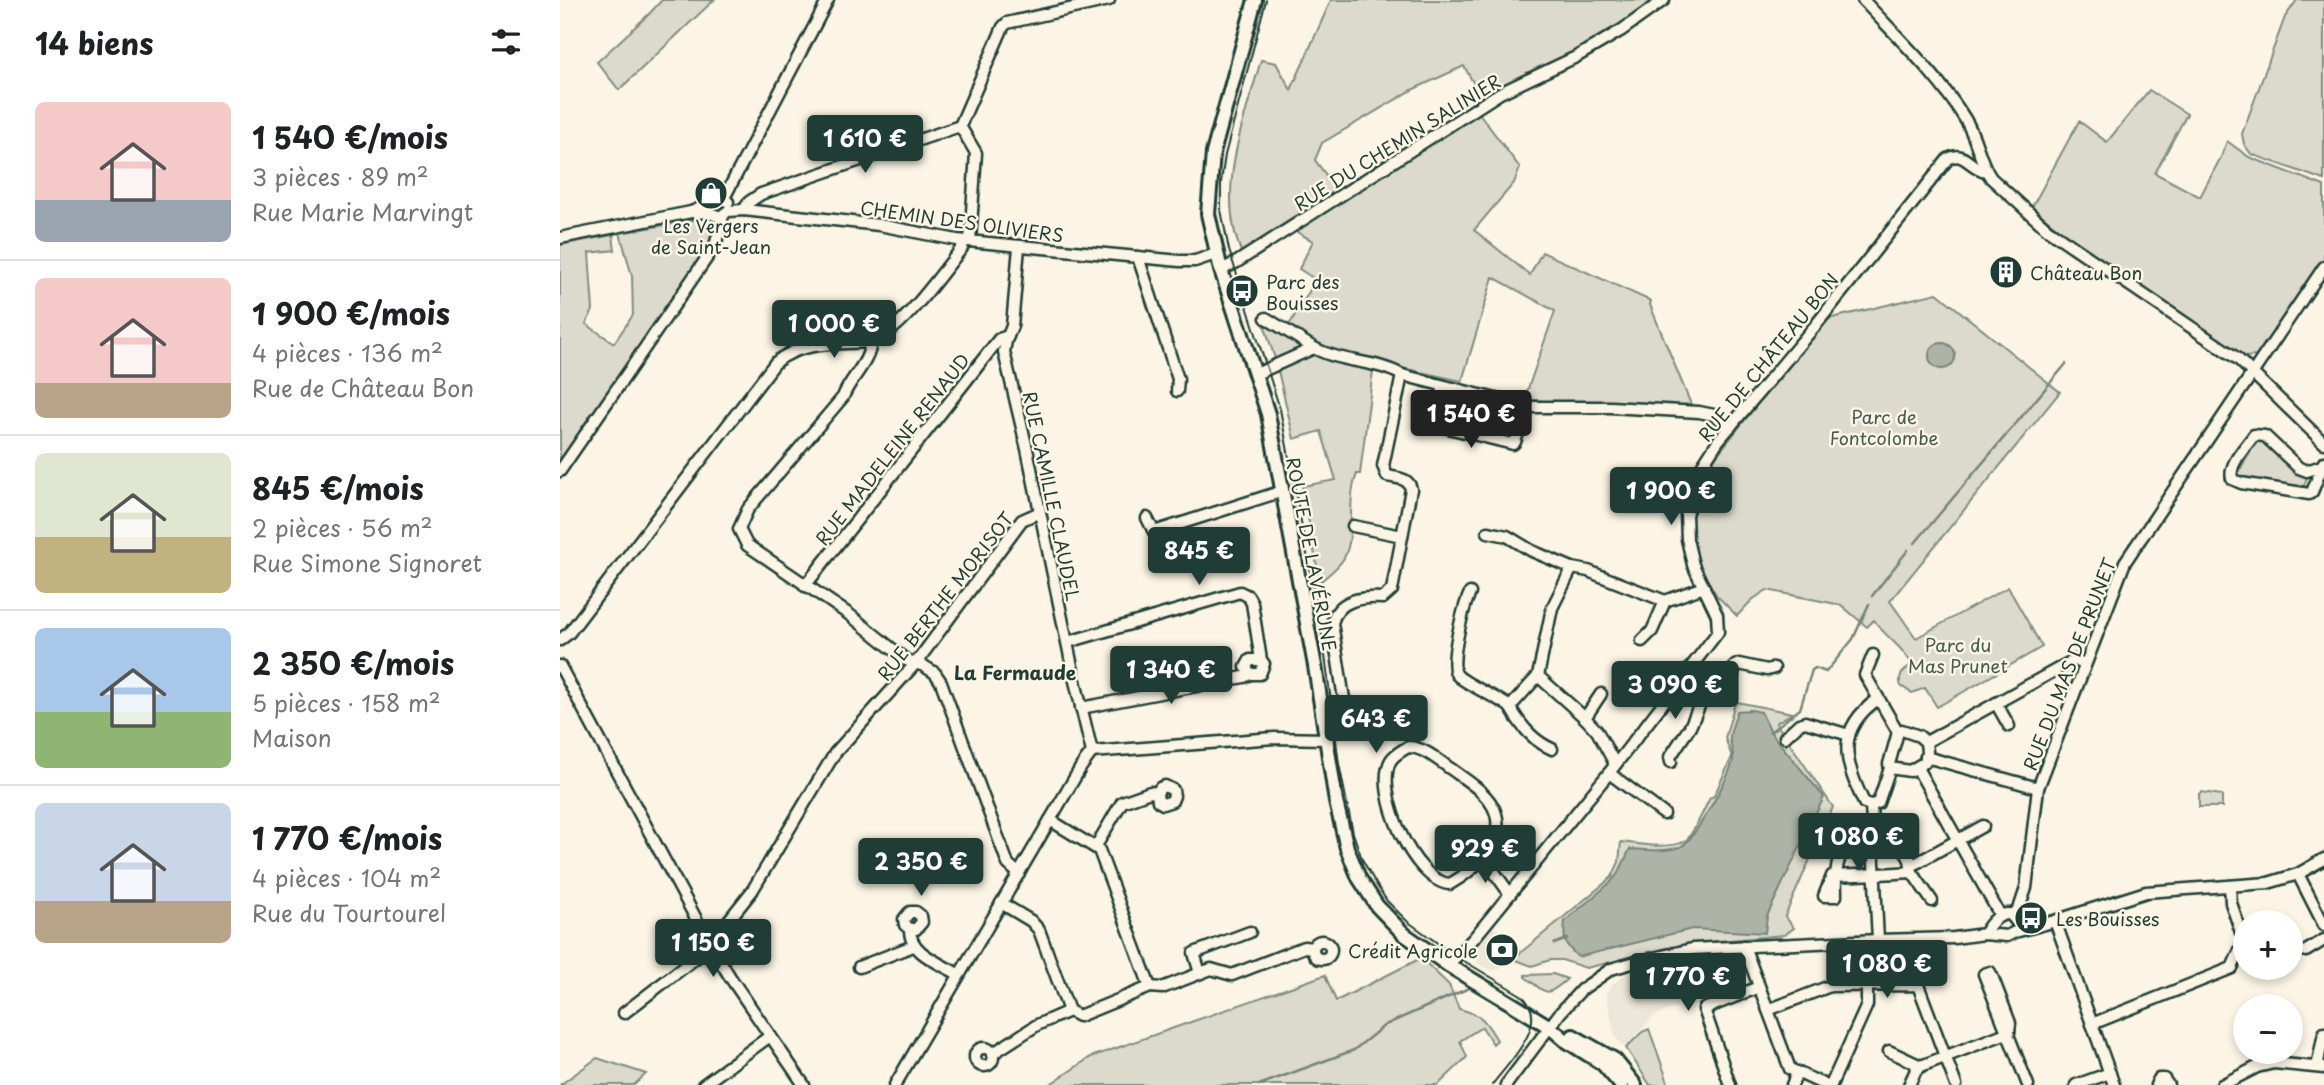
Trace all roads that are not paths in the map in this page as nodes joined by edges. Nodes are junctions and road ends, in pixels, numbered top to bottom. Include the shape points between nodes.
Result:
1 (828, 0) edge
2 (1109, 0) edge
3 (1255, 0) edge
4 (1664, 0) edge
5 (1863, 0) edge
6 (960, 126) junction
7 (1986, 171) junction
8 (719, 209) junction
9 (744, 210) junction
10 (560, 238) edge
11 (967, 241) junction
12 (1019, 247) junction
13 (1216, 254) junction
14 (1138, 257) junction
15 (2324, 267) edge
16 (1221, 270) junction
17 (1266, 318) dead end
18 (1008, 336) junction
19 (871, 342) junction
20 (1314, 348) junction
21 (2251, 372) junction
22 (1256, 374) junction
23 (1402, 375) junction
24 (1444, 386) junction
25 (1177, 391) dead end
26 (1527, 407) junction
27 (1731, 426) junction
28 (2324, 443) edge
29 (2323, 464) edge
30 (560, 471) edge
31 (1283, 491) junction
32 (1040, 512) junction
33 (1147, 517) dead end
34 (1353, 526) dead end
35 (1488, 532) dead end
36 (1402, 536) junction
37 (1572, 568) junction
38 (805, 586) junction
39 (1704, 587) junction
40 (1470, 593) dead end
41 (1665, 601) junction
42 (560, 640) edge
43 (1642, 641) dead end
44 (1068, 642) junction
45 (1873, 655) dead end
46 (916, 663) junction
47 (2085, 664) junction
48 (560, 666) edge
49 (1691, 668) junction
50 (1774, 668) dead end
51 (1538, 676) junction
52 (1709, 683) junction
53 (1601, 694) dead end
54 (1878, 699) junction
55 (1996, 703) junction
56 (1351, 707) dead end
57 (1510, 707) junction
58 (1081, 708) junction
59 (1585, 718) junction
60 (2009, 726) dead end
61 (1898, 732) junction
62 (1849, 735) junction
63 (1785, 737) dead end
64 (1328, 739) junction
65 (1926, 742) junction
66 (1552, 749) dead end
67 (1092, 752) junction
68 (1926, 757) junction
69 (1671, 762) dead end
70 (1890, 768) junction
71 (1917, 768) junction
72 (1612, 769) junction
73 (2038, 788) junction
74 (1157, 793) dead end
75 (1871, 805) junction
76 (1664, 814) dead end
77 (1050, 820) junction
78 (1983, 826) dead end
79 (1895, 831) dead end
80 (1848, 836) dead end
81 (1958, 840) junction
82 (1096, 846) junction
83 (1484, 858) junction
84 (2324, 859) edge
85 (1911, 869) junction
86 (1018, 874) junction
87 (2298, 874) junction
88 (1875, 875) junction
89 (2230, 886) junction
90 (1510, 894) junction
91 (1932, 901) dead end
92 (1001, 903) junction
93 (1997, 919) junction
94 (2055, 921) junction
95 (2015, 923) junction
96 (2324, 925) edge
97 (910, 929) dead end
98 (1250, 932) dead end
99 (1984, 934) junction
100 (1998, 934) junction
101 (1878, 940) junction
102 (2324, 940) edge
103 (710, 943) junction
104 (914, 946) junction
105 (1744, 946) junction
106 (1313, 947) dead end
107 (2306, 951) dead end
108 (1448, 965) junction
109 (859, 967) dead end
110 (1200, 973) junction
111 (958, 974) junction
112 (1867, 985) junction
113 (1150, 987) junction
114 (1759, 987) junction
115 (1768, 1010) junction
116 (1069, 1011) junction
117 (624, 1013) dead end
118 (2092, 1024) junction
119 (1550, 1027) junction
120 (2009, 1032) junction
121 (2324, 1033) edge
122 (770, 1036) junction
123 (1889, 1051) dead end
124 (992, 1054) dead end
125 (1946, 1057) junction
126 (1921, 1066) junction
127 (2321, 1068) edge
128 (1797, 1073) junction
129 (2110, 1073) junction
130 (703, 1085) edge
131 (804, 1085) edge
132 (895, 1085) edge
133 (1506, 1085) edge
134 (1621, 1085) edge
135 (1635, 1085) edge
136 (1730, 1085) edge
137 (1792, 1085) edge
138 (1825, 1085) edge
139 (1831, 1085) edge
140 (1909, 1085) edge
141 (1956, 1085) edge
142 (2028, 1085) edge
143 (2076, 1085) edge
144 (2114, 1085) edge
145 (2156, 1085) edge
146 (2168, 1085) edge
147 (2222, 1085) edge

1 - 8 street
2 - 6 street via 1007,23
3 - 13 main road, ROUTE DE LAVÉRUNE via 1213,153 1208,205
4 - 16 street, RUE DU CHEMIN SALINIER via 1576,57 1500,93
5 - 7 street via 1958,108
6 - 9 street via 761,194
6 - 11 street via 976,153
7 - 21 street via 2047,229
7 - 27 street, RUE DE CHÂTEAU BON via 1960,155 1948,159
8 - 9 street, CHEMIN DES OLIVIERS
8 - 10 street
8 - 30 street via 715,246
9 - 11 street, CHEMIN DES OLIVIERS via 880,225
11 - 12 street, CHEMIN DES OLIVIERS
11 - 19 street via 898,327
12 - 14 street, CHEMIN DES OLIVIERS
12 - 18 street, RUE CAMILLE CLAUDEL
13 - 14 street, CHEMIN DES OLIVIERS via 1195,261
13 - 16 main road, ROUTE DE LAVÉRUNE
14 - 25 street via 1178,379
15 - 21 street, RUE DU MAS DE PRUNET
16 - 22 main road, ROUTE DE LAVÉRUNE
17 - 20 street
18 - 32 street, RUE CAMILLE CLAUDEL via 1004,352
18 - 38 street, RUE MADELEINE RENAUD via 999,338
19 - 38 street via 863,366 843,397 741,523 747,545
19 - 42 street via 801,349 775,363
20 - 22 street
20 - 23 street
21 - 28 street
21 - 47 street, RUE DU MAS DE PRUNET via 2134,546
22 - 31 main road, ROUTE DE LAVÉRUNE
23 - 24 street
23 - 36 street via 1383,466 1387,476 1411,486
24 - 26 street
24 - 26 street via 1435,420 1440,426 1513,444
26 - 27 street via 1699,412
27 - 39 street, RUE DE CHÂTEAU BON via 1700,469 1686,515 1688,551
29 - 29 street via 2307,471 2300,468 2259,434 2230,474 2241,483 2307,494
31 - 33 street via 1154,532
31 - 64 main road, ROUTE DE LAVÉRUNE
32 - 44 street, RUE CAMILLE CLAUDEL
32 - 46 street, RUE BERTHE MORISOT via 1022,520
34 - 36 street
35 - 37 street via 1507,536
36 - 56 street via 1388,595 1357,597 1332,619 1344,699
37 - 41 street
37 - 51 street via 1552,608
38 - 46 street
39 - 41 street
39 - 49 street, RUE DE CHÂTEAU BON via 1717,615 1718,632
40 - 57 street via 1454,670
41 - 43 street via 1652,631
44 - 58 street, RUE CAMILLE CLAUDEL
44 - 58 street via 1240,592 1252,603 1261,660 1250,660 1246,667 1250,674
45 - 54 street via 1865,675
46 - 86 street via 935,673 940,682 1008,864
46 - 103 street, RUE BERTHE MORISOT via 835,753 752,891
47 - 55 street via 2074,660
47 - 73 street, RUE DU MAS DE PRUNET
48 - 103 street
49 - 52 street
49 - 72 street, RUE DE CHÂTEAU BON
50 - 52 street via 1739,664 1728,687 1717,689
51 - 57 street
51 - 59 street
52 - 69 street
53 - 59 street
54 - 61 street
54 - 62 street via 1864,709
55 - 60 street
55 - 65 street
57 - 66 street via 1539,744
58 - 67 street, RUE CAMILLE CLAUDEL
59 - 72 street via 1597,731
61 - 65 street via 1909,732
61 - 70 street
62 - 63 street via 1804,722
62 - 75 street via 1850,772 1864,803
64 - 67 street via 1274,738
64 - 108 main road, ROUTE DE LAVÉRUNE via 1341,830 1359,878 1377,906 1404,934
65 - 68 street
67 - 77 street
68 - 71 street
68 - 73 street
70 - 71 street
70 - 75 street via 1878,803
71 - 81 street
72 - 76 street
72 - 90 street, RUE DE CHÂTEAU BON
73 - 95 street, RUE DU MAS DE PRUNET via 2026,888
74 - 82 street via 1122,802
75 - 88 street
77 - 82 street
77 - 86 street
78 - 81 street
79 - 85 street
80 - 88 street via 1835,876
81 - 85 street
81 - 93 street
82 - 113 street
83 - 83 street via 1495,835 1493,806 1477,788 1422,750 1408,747 1396,753 1387,772 1388,793 1395,820 1415,858 1435,879 1450,884
83 - 90 street
84 - 87 street
85 - 88 street
85 - 91 street
86 - 92 street
87 - 89 street via 2268,883
87 - 96 street
88 - 101 street
89 - 94 street via 2146,892
89 - 118 street via 2244,941 2232,968
90 - 108 street, RUE DE CHÂTEAU BON
92 - 111 street
92 - 116 street via 1039,930
93 - 95 street via 2006,914
93 - 99 street
93 - 100 street
94 - 95 street via 2030,928
94 - 118 street
95 - 100 street via 2007,936
97 - 104 street
98 - 110 street via 1194,953
99 - 100 street
99 - 101 street
101 - 105 street
102 - 107 street
103 - 117 street, RUE BERTHE MORISOT
103 - 122 street
104 - 109 street
104 - 111 street
105 - 114 street
105 - 119 street via 1692,949 1611,969 1581,990
106 - 110 street via 1233,975 1211,969
108 - 119 main road, ROUTE DE LAVÉRUNE
110 - 113 street via 1162,988
111 - 132 street
112 - 115 street via 1830,986
112 - 125 street via 1919,987
112 - 139 street via 1867,1005
113 - 116 street via 1079,1016
114 - 115 street
114 - 136 street via 1704,1009
115 - 128 street via 1790,1069
116 - 124 street
118 - 129 street
119 - 133 street
119 - 134 main road, ROUTE DE LAVÉRUNE via 1603,1064
119 - 135 main road, ROUTE DE LAVÉRUNE via 1615,1060
120 - 120 street via 1993,976 1984,974 2004,1026
120 - 125 street
120 - 142 street
121 - 127 street
122 - 130 street
122 - 131 street
123 - 126 street
125 - 126 street
125 - 141 street
126 - 140 street
127 - 147 street via 2274,1063
128 - 137 street
128 - 138 street
129 - 143 street
129 - 144 street
145 - 146 street via 2159,1079

